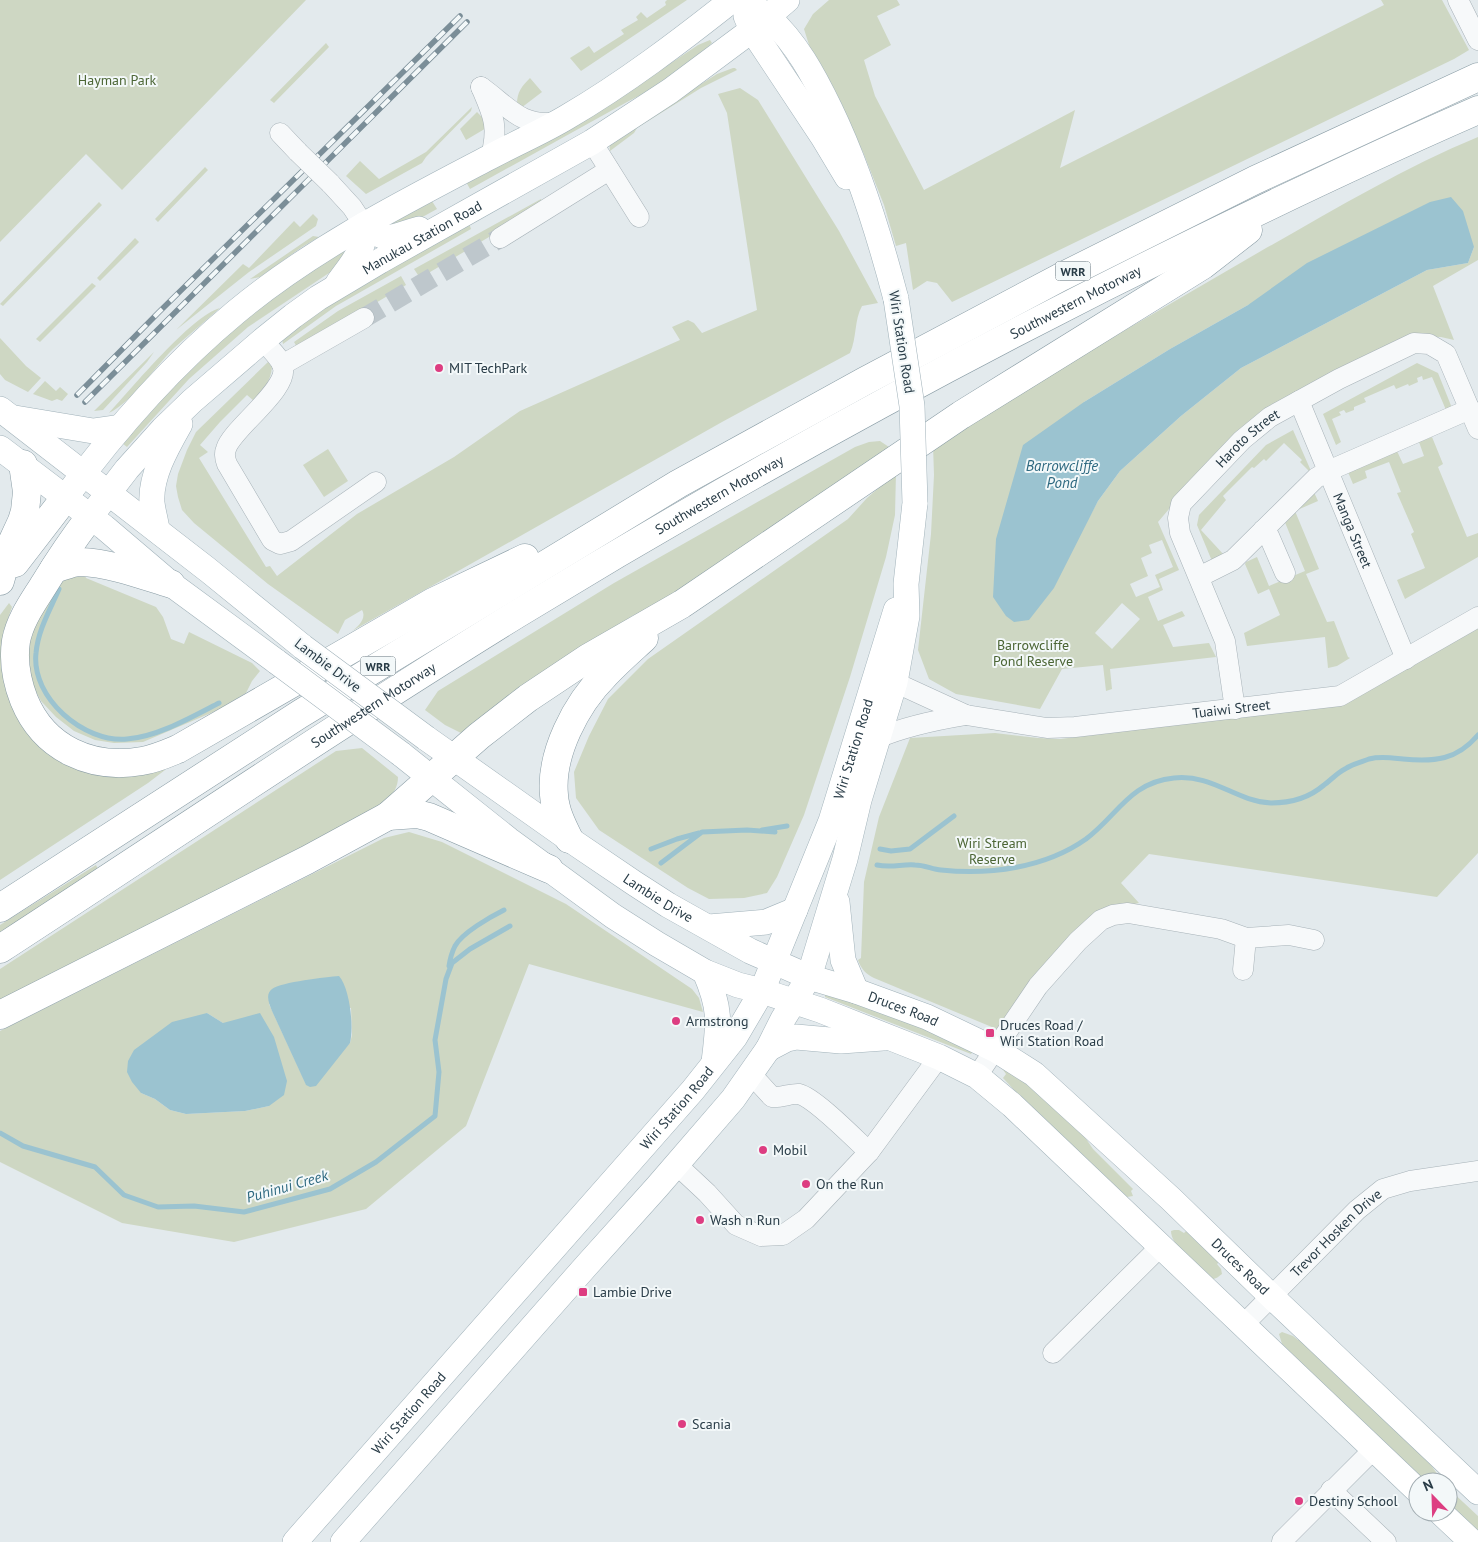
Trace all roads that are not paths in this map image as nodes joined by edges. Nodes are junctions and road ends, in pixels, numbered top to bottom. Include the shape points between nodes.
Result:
1 (732, 0) edge
2 (739, 0) edge
3 (743, 0) edge
4 (787, 0) edge
5 (1462, 8) edge
6 (760, 23) junction
7 (1478, 40) edge
8 (1478, 77) edge
9 (1478, 110) edge
10 (559, 122) junction
11 (280, 133) dead end
12 (592, 142) junction
13 (491, 156) junction
14 (609, 170) junction
15 (1294, 194) junction
16 (639, 217) dead end
17 (455, 219) junction
18 (364, 226) junction
19 (500, 238) tunnel mouth
20 (335, 288) junction
21 (364, 318) tunnel mouth
22 (262, 340) junction
23 (282, 365) junction
24 (192, 400) junction
25 (1299, 401) junction
26 (1470, 409) junction
27 (6, 413) edge
28 (121, 427) junction
29 (1478, 429) edge
30 (0, 448) edge
31 (23, 464) junction
32 (1328, 471) junction
33 (84, 473) junction
34 (376, 482) dead end
35 (678, 484) junction
36 (109, 492) junction
37 (65, 498) junction
38 (90, 517) junction
39 (157, 530) junction
40 (1262, 530) junction
41 (54, 569) junction
42 (1285, 573) dead end
43 (1199, 577) junction
44 (0, 582) edge
45 (171, 584) junction
46 (682, 604) junction
47 (1478, 617) edge
48 (1406, 659) junction
49 (886, 678) junction
50 (1235, 709) junction
51 (966, 715) junction
52 (878, 738) junction
53 (455, 757) junction
54 (431, 777) junction
55 (388, 816) junction
56 (569, 839) junction
57 (549, 868) junction
58 (836, 887) junction
59 (0, 908) edge
60 (795, 910) junction
61 (709, 927) junction
62 (1246, 938) junction
63 (1314, 940) dead end
64 (0, 949) edge
65 (773, 962) junction
66 (1243, 970) dead end
67 (705, 972) junction
68 (808, 977) junction
69 (762, 991) junction
70 (856, 991) junction
71 (794, 1001) junction
72 (0, 1015) edge
73 (888, 1037) junction
74 (768, 1048) junction
75 (996, 1050) junction
76 (939, 1057) junction
77 (714, 1062) junction
78 (751, 1074) junction
79 (977, 1076) junction
80 (869, 1152) junction
81 (677, 1165) junction
82 (1478, 1171) edge
83 (1172, 1199) junction
84 (1143, 1229) junction
85 (561, 1241) junction
86 (1161, 1246) junction
87 (586, 1266) junction
88 (1272, 1297) junction
89 (1243, 1325) junction
90 (1054, 1354) dead end
91 (444, 1373) junction
92 (470, 1397) junction
93 (1374, 1449) junction
94 (1408, 1481) edge
95 (341, 1490) junction
96 (1331, 1490) junction
97 (1478, 1492) edge
98 (368, 1514) junction
99 (1451, 1522) edge
100 (295, 1542) edge
101 (343, 1542) edge
102 (1283, 1542) edge
103 (1386, 1542) edge
104 (1472, 1542) edge

1 - 10 main road via 632,76
2 - 6 main road, Wiri Station Road
3 - 6 main road, Wiri Station Road
4 - 6 main road, Manukau Station Road
5 - 7 street
6 - 12 main road, Manukau Station Road via 670,91
6 - 49 main road, Wiri Station Road, bridge via 873,221 896,300 912,406 915,503 906,584 895,613
8 - 35 highway, Southwestern Motorway / WRR via 1255,180 1060,277
9 - 15 highway, Southwestern Motorway / WRR
10 - 13 main road
10 - 13 street via 526,120 481,87 495,128
11 - 18 street, bridge via 352,207
12 - 14 street
12 - 17 main road, Manukau Station Road
13 - 18 main road
14 - 16 street
14 - 19 street
15 - 46 highway via 1202,265 962,415
15 - 64 highway, Southwestern Motorway / WRR via 990,346 649,535 436,664
17 - 18 main road via 384,238
17 - 20 main road, Manukau Station Road
18 - 20 main road via 362,246
18 - 28 main road via 298,266 236,312 186,358
20 - 22 main road, Manukau Station Road
21 - 23 street
22 - 23 street
22 - 24 main road, Manukau Station Road
23 - 34 street via 282,379 230,442 225,455 227,464 272,540 280,544 291,540
24 - 36 main road, Manukau Station Road
24 - 39 main road via 168,446 154,485 152,503
25 - 26 street, Haroto Street via 1406,345 1422,343 1446,354
25 - 32 street, Manga Street
25 - 43 street, Haroto Street via 1253,429 1182,504 1178,518 1180,533
26 - 29 street, Haroto Street
26 - 32 street
27 - 28 main road via 93,431
27 - 33 main road, Lambie Drive
28 - 33 main road
30 - 31 main road, Lambie Drive
31 - 37 main road, Lambie Drive
31 - 44 highway via 27,492 25,511
32 - 40 street via 1316,478
32 - 48 street, Manga Street
33 - 36 main road, Lambie Drive
33 - 37 main road
35 - 41 highway via 433,602 197,738 159,757 143,761 107,762 70,751 44,732 28,709 16,672 16,641 27,612
35 - 59 highway, Southwestern Motorway / WRR via 300,714
36 - 38 main road, Manukau Station Road
36 - 39 main road, Lambie Drive
37 - 38 main road, Lambie Drive
37 - 44 highway
38 - 41 highway
38 - 45 main road, Lambie Drive
39 - 53 main road, Lambie Drive, bridge via 303,647
40 - 42 street via 1269,536
40 - 43 street via 1233,560
41 - 45 highway via 78,562 119,568
43 - 50 street, Haroto Street via 1225,641
45 - 54 main road, Lambie Drive, bridge
46 - 53 highway via 580,663 528,698
46 - 56 highway via 604,676 584,700 560,746 554,774 554,796 558,816
47 - 48 street, Tuaiwi Street
48 - 50 street, Tuaiwi Street via 1340,696
49 - 51 street, Tuaiwi Street
49 - 52 main road, Wiri Station Road
49 - 60 main road, Wiri Station Road
50 - 51 street, Tuaiwi Street via 1058,728
51 - 52 street, Tuaiwi Street via 899,729
52 - 58 main road, Wiri Station Road
53 - 54 highway
53 - 56 main road, Lambie Drive
54 - 55 highway
54 - 57 main road, Lambie Drive
55 - 57 highway via 417,814 429,817
55 - 72 highway via 299,865
56 - 61 main road, Lambie Drive via 668,905
57 - 67 main road, Lambie Drive via 613,916
58 - 68 main road, Wiri Station Road
58 - 70 main road via 842,958
60 - 61 main road via 766,922
60 - 65 main road, Wiri Station Road
61 - 65 main road, Lambie Drive
62 - 63 street via 1284,935
62 - 66 street
62 - 75 street via 1221,929 1128,913 1101,920 1038,986
65 - 68 main road, Lambie Drive
65 - 69 main road, Wiri Station Road
67 - 69 main road, Lambie Drive
67 - 77 main road via 714,993 719,1020
68 - 70 main road, Druces Road
68 - 71 main road, Wiri Station Road
69 - 71 main road, Lambie Drive
69 - 77 main road, Wiri Station Road via 735,1037
70 - 75 main road, Druces Road via 927,1017
71 - 73 main road
71 - 74 main road, Wiri Station Road
73 - 74 main road via 842,1041 796,1037
73 - 76 main road
74 - 78 main road, Wiri Station Road
75 - 79 street
75 - 83 main road, Druces Road via 1034,1074
76 - 79 main road
76 - 80 street
77 - 85 main road, Wiri Station Road
78 - 80 street via 772,1097 797,1094 811,1100
78 - 81 main road, Wiri Station Road
79 - 84 main road
80 - 81 street via 806,1219 783,1234 772,1236 761,1236 736,1225
81 - 87 main road, Wiri Station Road
82 - 88 street, Trevor Hosken Drive via 1410,1181 1383,1189
83 - 84 main road
83 - 88 main road, Druces Road
84 - 86 main road
85 - 87 main road
85 - 91 main road, Wiri Station Road
86 - 89 main road
86 - 90 street
87 - 92 main road, Wiri Station Road
88 - 89 street, Trevor Hosken Drive
88 - 97 main road, Druces Road
89 - 93 main road
91 - 92 main road
91 - 95 main road, Wiri Station Road
92 - 98 main road, Wiri Station Road
93 - 94 main road
93 - 96 street
95 - 98 main road
95 - 100 main road, Wiri Station Road
96 - 102 street
96 - 103 street
98 - 101 main road, Wiri Station Road
99 - 104 main road

